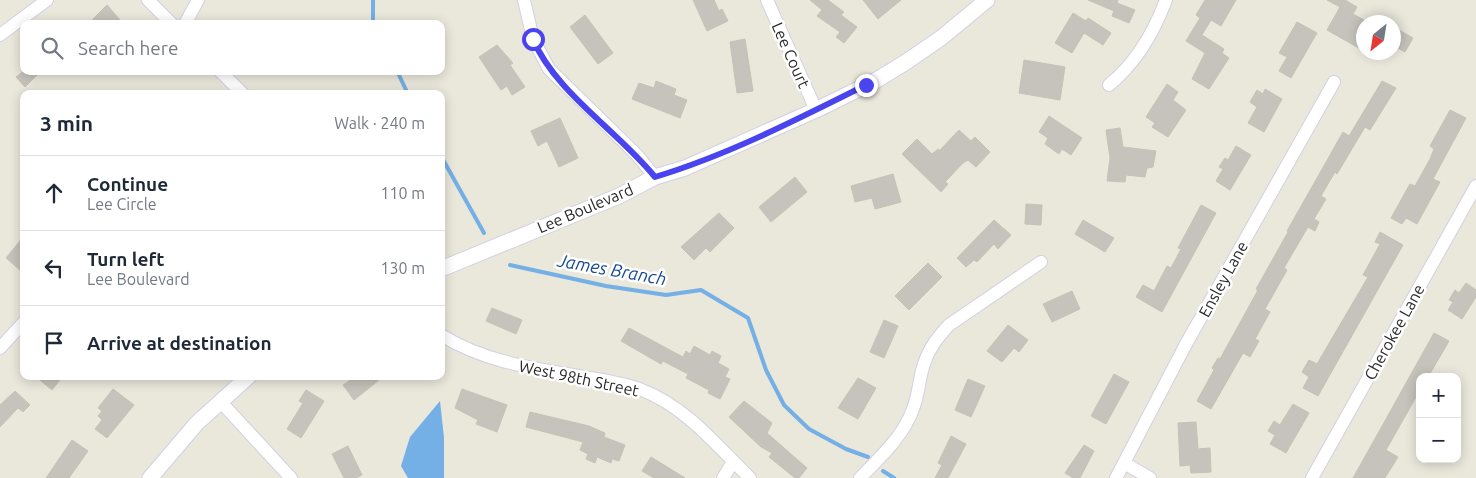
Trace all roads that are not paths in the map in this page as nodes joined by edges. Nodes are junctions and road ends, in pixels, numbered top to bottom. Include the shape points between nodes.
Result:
1 (47, 0) edge
2 (148, 0) edge
3 (198, 0) edge
4 (524, 0) edge
5 (767, 0) edge
6 (987, 0) edge
7 (1166, 0) edge
8 (20, 20) edge
9 (20, 20) edge
10 (168, 20) edge
11 (187, 20) edge
12 (0, 35) edge
13 (224, 75) edge
14 (1334, 82) dead end
15 (1109, 85) dead end
16 (239, 90) edge
17 (816, 110) junction
18 (655, 177) junction
19 (1476, 186) edge
20 (1041, 262) dead end
21 (445, 267) edge
22 (20, 326) edge
23 (445, 337) edge
24 (0, 348) edge
25 (244, 380) edge
26 (220, 401) junction
27 (733, 462) junction
28 (1124, 464) junction
29 (150, 478) edge
30 (291, 478) edge
31 (723, 478) edge
32 (750, 478) edge
33 (860, 478) edge
34 (1116, 478) edge
35 (1150, 478) edge
36 (1312, 478) edge

1 - 9 street
2 - 10 street
3 - 11 street
4 - 18 street via 533,39 549,68
5 - 17 street, Lee Court
6 - 17 street, Lee Boulevard via 906,62
7 - 15 street via 1142,49 1125,72
8 - 12 street
13 - 16 street
14 - 28 street, Ensley Lane via 1186,344
17 - 18 street, Lee Boulevard via 685,168
18 - 21 street, Lee Boulevard via 619,196
19 - 36 street, Cherokee Lane
20 - 33 street via 949,325 937,339 924,364 913,410 905,427
22 - 24 street
23 - 27 street, West 98th Street via 494,360 617,382 643,390 688,417
25 - 26 street
26 - 29 street
26 - 30 street
27 - 31 street
27 - 32 street, West 98th Street
28 - 34 street, Ensley Lane
28 - 35 street

